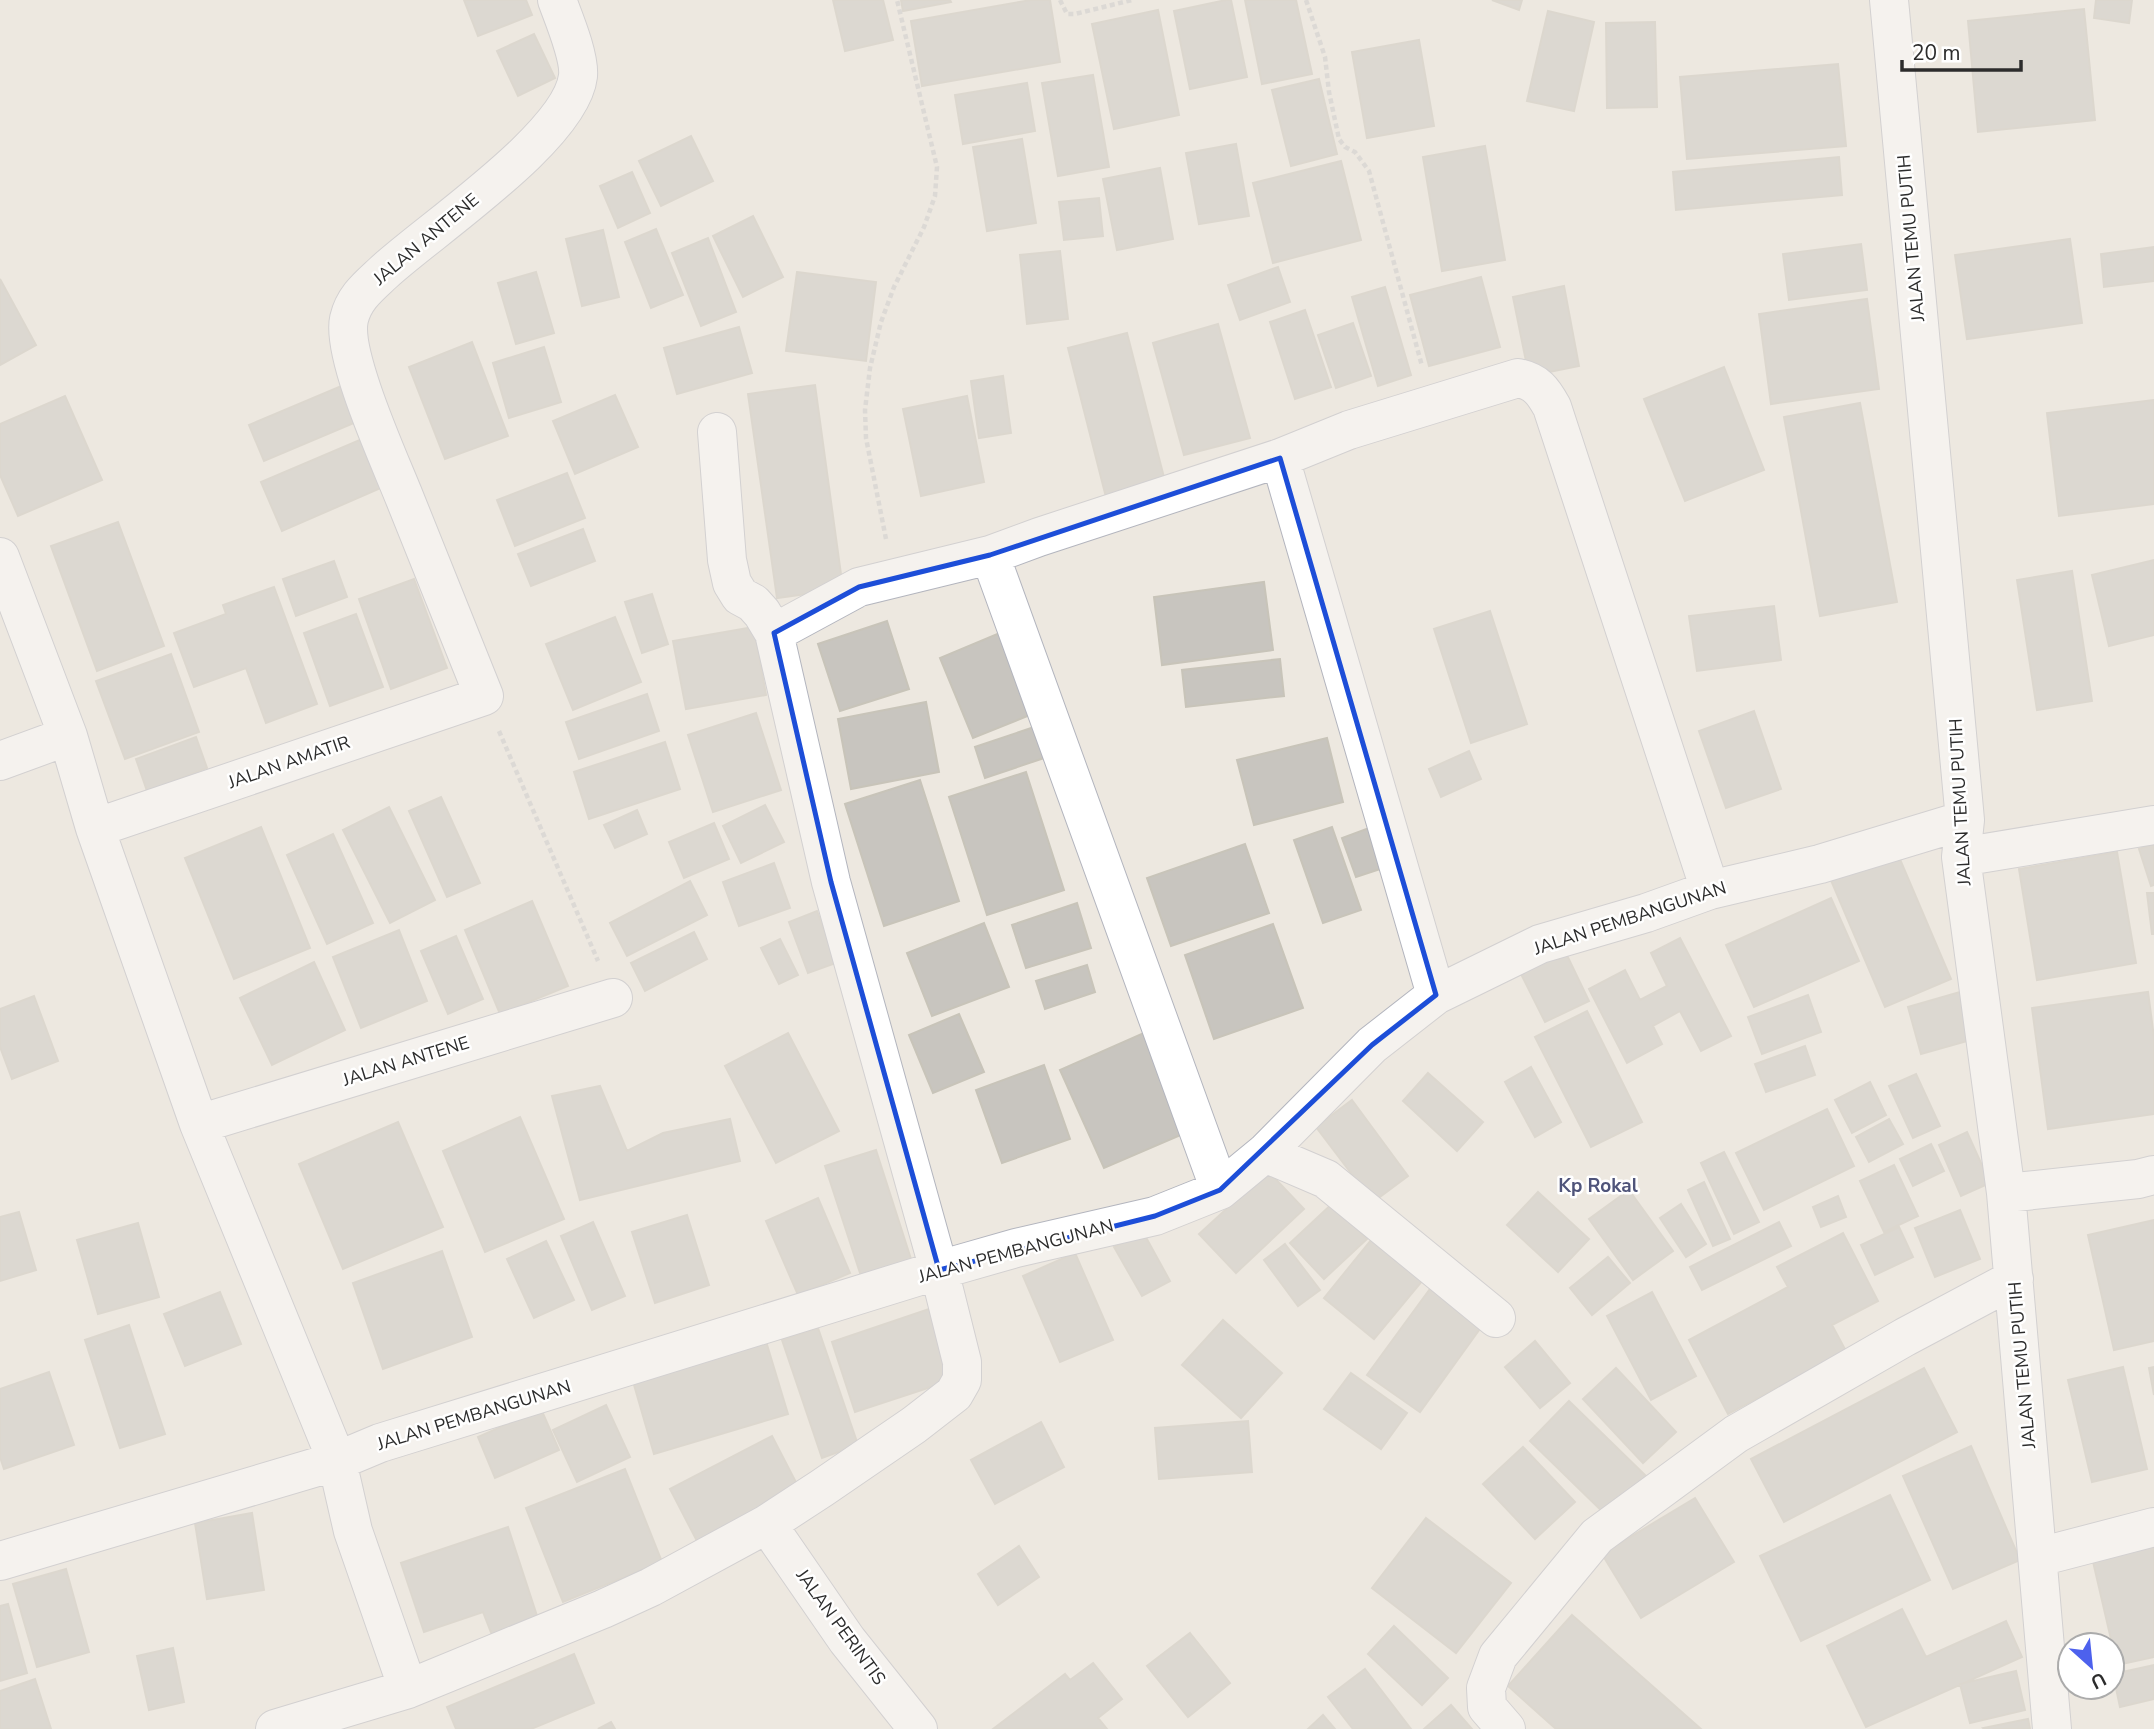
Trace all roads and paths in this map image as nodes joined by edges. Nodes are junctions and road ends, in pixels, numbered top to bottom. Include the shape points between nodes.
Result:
1 (557, 0) edge
2 (897, 0) edge
3 (1060, 0) edge
4 (1132, 0) edge
5 (1306, 0) edge
6 (1889, 0) edge
7 (1433, 404) junction
8 (717, 432) dead end
9 (1280, 458) junction
10 (990, 555) junction
11 (0, 557) edge
12 (895, 578) junction
13 (774, 633) junction
14 (484, 696) junction
15 (68, 736) junction
16 (0, 761) edge
17 (2154, 825) edge
18 (94, 828) junction
19 (1963, 838) junction
20 (1710, 890) junction
21 (1436, 995) junction
22 (613, 998) joint
23 (199, 1125) junction
24 (1265, 1153) junction
25 (2154, 1175) edge
26 (1220, 1190) junction
27 (2006, 1193) junction
28 (939, 1270) junction
29 (2014, 1279) junction
30 (1496, 1318) dead end
31 (337, 1461) junction
32 (766, 1524) junction
33 (2154, 1527) edge
34 (2039, 1557) junction
35 (0, 1562) edge
36 (408, 1689) junction
37 (275, 1729) edge
38 (918, 1729) edge
39 (1506, 1729) edge
40 (2052, 1729) edge

1 - 14 street, JALAN ANTENE via 578,77 569,102 528,152 357,298 349,318 347,338 370,411
2 - 12 path via 937,167 935,196 924,227 881,322 865,410 875,490
3 - 4 path via 1067,14 1075,14
5 - 7 path via 1325,57 1339,139 1369,171
6 - 19 street, JALAN TEMU PUTIH
7 - 9 street
7 - 20 street via 1518,378 1542,389
8 - 13 street via 732,583 740,596 762,613
9 - 10 street
9 - 21 street
10 - 12 street
10 - 26 street
11 - 15 street
12 - 13 street via 859,587
13 - 28 street via 831,883
14 - 18 street, JALAN AMATIR
14 - 22 path
15 - 16 street
15 - 18 street
17 - 19 street, JALAN PEMBANGUNAN
18 - 23 street
19 - 20 street, JALAN PEMBANGUNAN
19 - 27 street, JALAN TEMU PUTIH
20 - 21 street, JALAN PEMBANGUNAN via 1539,944
21 - 24 street, JALAN PEMBANGUNAN via 1372,1045
22 - 23 street, JALAN ANTENE
23 - 31 street
24 - 26 street, JALAN PEMBANGUNAN
24 - 30 street via 1326,1179
25 - 27 street
26 - 28 street, JALAN PEMBANGUNAN via 1155,1216
27 - 29 street, JALAN TEMU PUTIH
28 - 31 street, JALAN PEMBANGUNAN via 380,1443
28 - 32 street via 962,1362 962,1380 954,1394
29 - 34 street, JALAN TEMU PUTIH
29 - 39 street via 1736,1434 1597,1536 1498,1656 1486,1688 1488,1707
31 - 35 street, JALAN PEMBANGUNAN
31 - 36 street via 353,1531
32 - 36 street via 627,1598
32 - 38 street, JALAN PERINTIS via 847,1640
33 - 34 street
34 - 40 street, JALAN TEMU PUTIH
36 - 37 street

